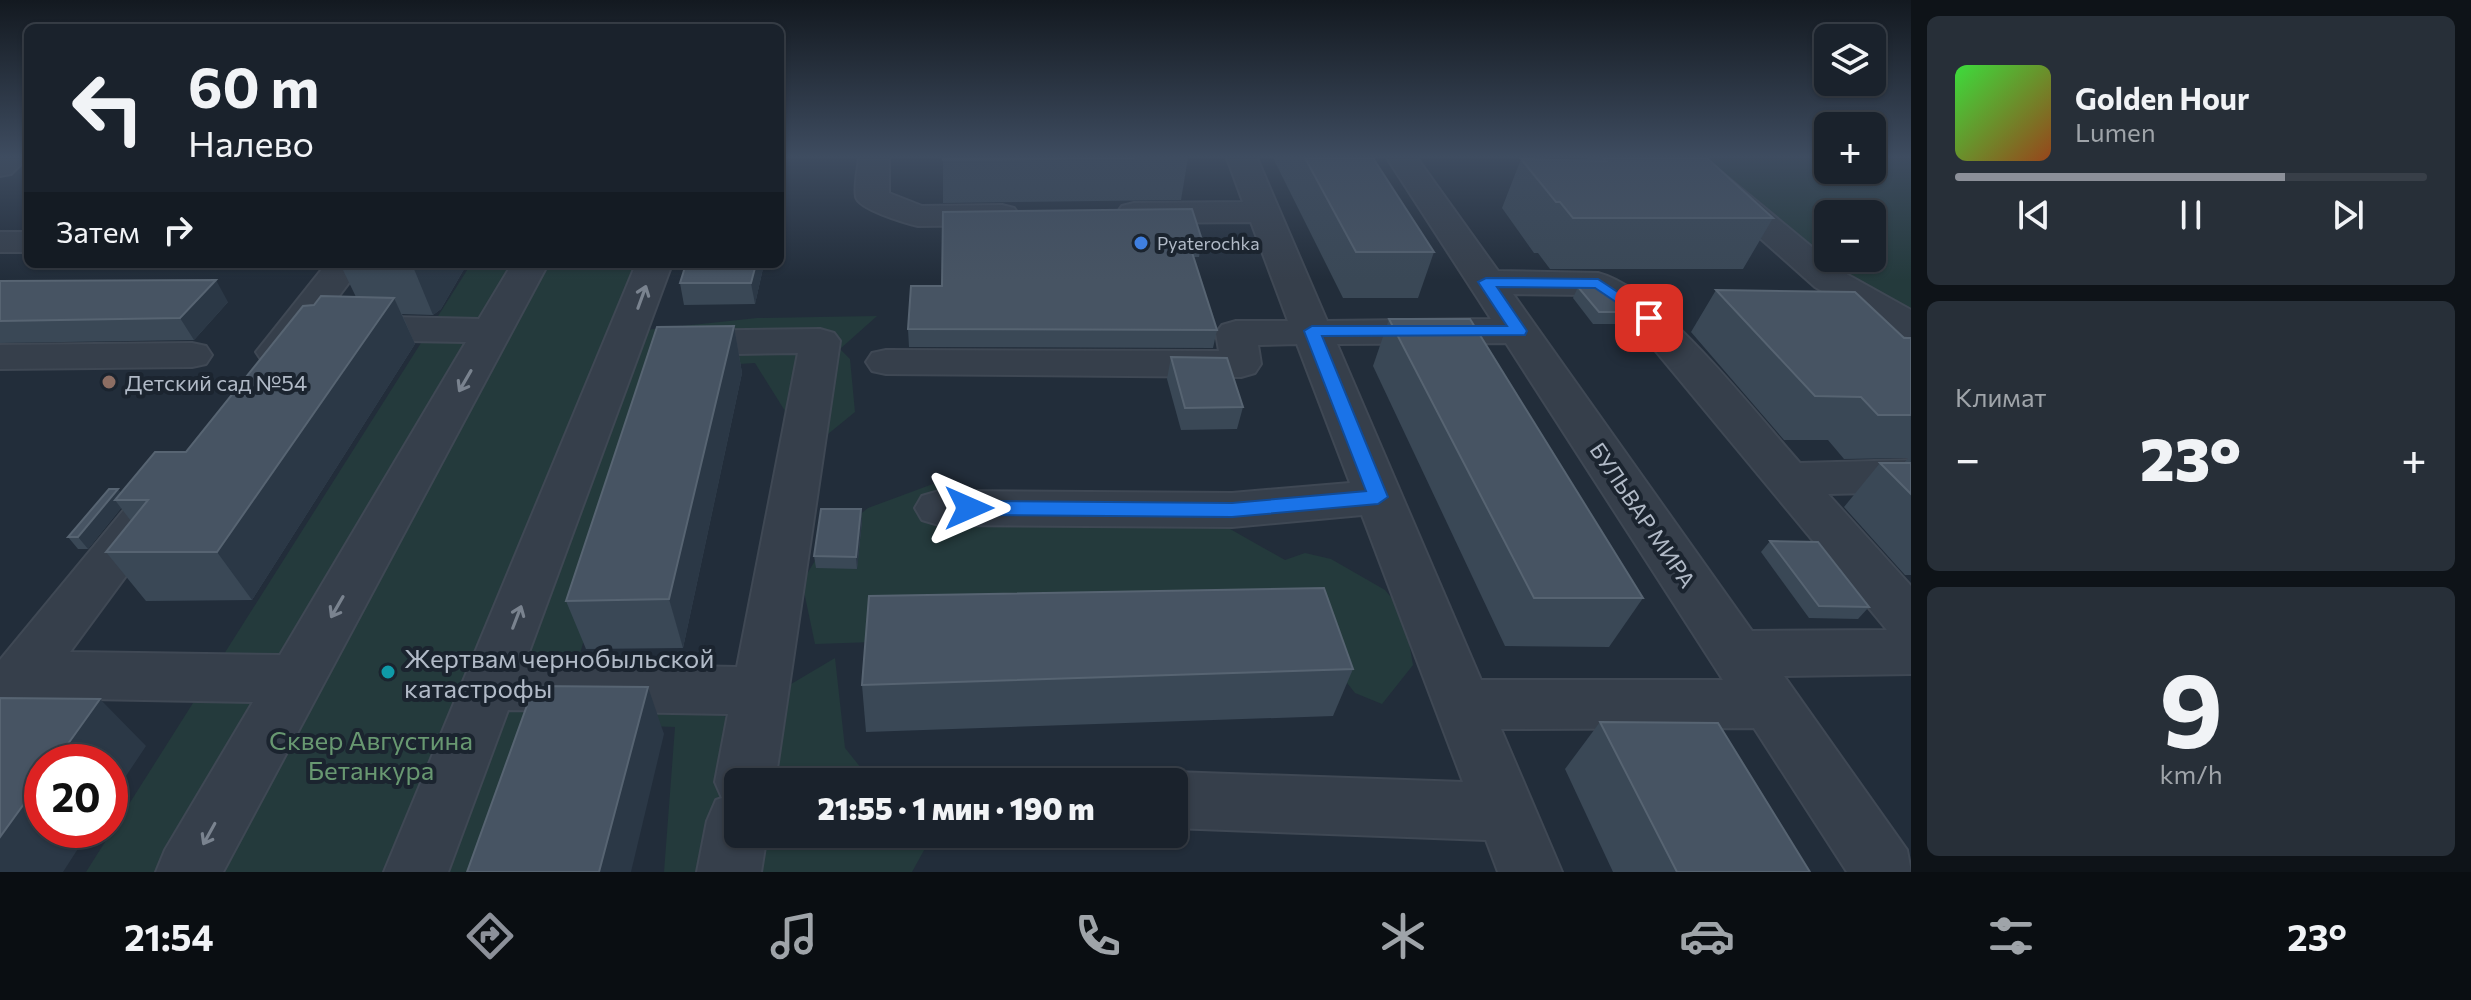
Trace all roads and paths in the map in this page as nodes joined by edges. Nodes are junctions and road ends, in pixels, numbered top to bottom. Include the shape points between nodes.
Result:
1 (874, 199) edge
2 (1259, 199) edge
3 (1430, 199) edge
4 (1733, 199) edge
5 (1264, 212) junction
6 (1107, 214) edge
7 (1028, 215) edge
8 (0, 242) edge
9 (24, 242) edge
10 (342, 268) edge
11 (528, 268) edge
12 (652, 268) edge
13 (1486, 282) junction
14 (1911, 326) edge
15 (295, 327) junction
16 (493, 331) junction
17 (1312, 331) junction
18 (1519, 331) junction
19 (624, 344) junction
20 (192, 355) dead end
21 (0, 357) edge
22 (886, 362) dead end
23 (246, 389) edge
24 (178, 476) edge
25 (1911, 476) edge
26 (1788, 479) junction
27 (1378, 497) junction
28 (939, 508) dead end
29 (1911, 622) edge
30 (1911, 652) edge
31 (1737, 654) junction
32 (296, 679) junction
33 (490, 686) junction
34 (10, 689) edge
35 (760, 691) junction
36 (1771, 704) junction
37 (1462, 705) junction
38 (747, 768) edge
39 (1188, 801) edge
40 (1506, 812) junction
41 (733, 848) edge
42 (188, 872) edge
43 (416, 872) edge
44 (729, 872) edge
45 (1530, 872) edge
46 (1884, 872) edge

1 - 7 street via 918,216
2 - 5 street
3 - 13 street, БУЛЬВАР МИРА
4 - 14 street via 1828,279
5 - 6 street
5 - 17 street
8 - 9 street
10 - 15 street
11 - 16 street
19 -> 12 street
13 - 18 street, БУЛЬВАР МИРА
13 - 26 street via 1598,284 1649,318
15 - 16 street
15 - 23 street
16 -> 32 street
17 - 18 street
17 - 22 street via 1236,333 1241,364
17 - 27 street
18 - 31 street, БУЛЬВАР МИРА
33 -> 19 street
19 - 35 street via 820,341
20 - 21 street
24 - 34 street
25 - 26 street
26 - 29 street
27 - 28 street via 1232,510
27 - 37 street
30 - 31 street
31 - 36 street, БУЛЬВАР МИРА
32 - 34 street
32 -> 42 street
33 - 35 street
33 - 43 street
35 - 38 street
36 - 37 street
36 - 46 street, БУЛЬВАР МИРА
37 - 40 street
39 - 40 street
40 - 45 street
41 - 44 street

